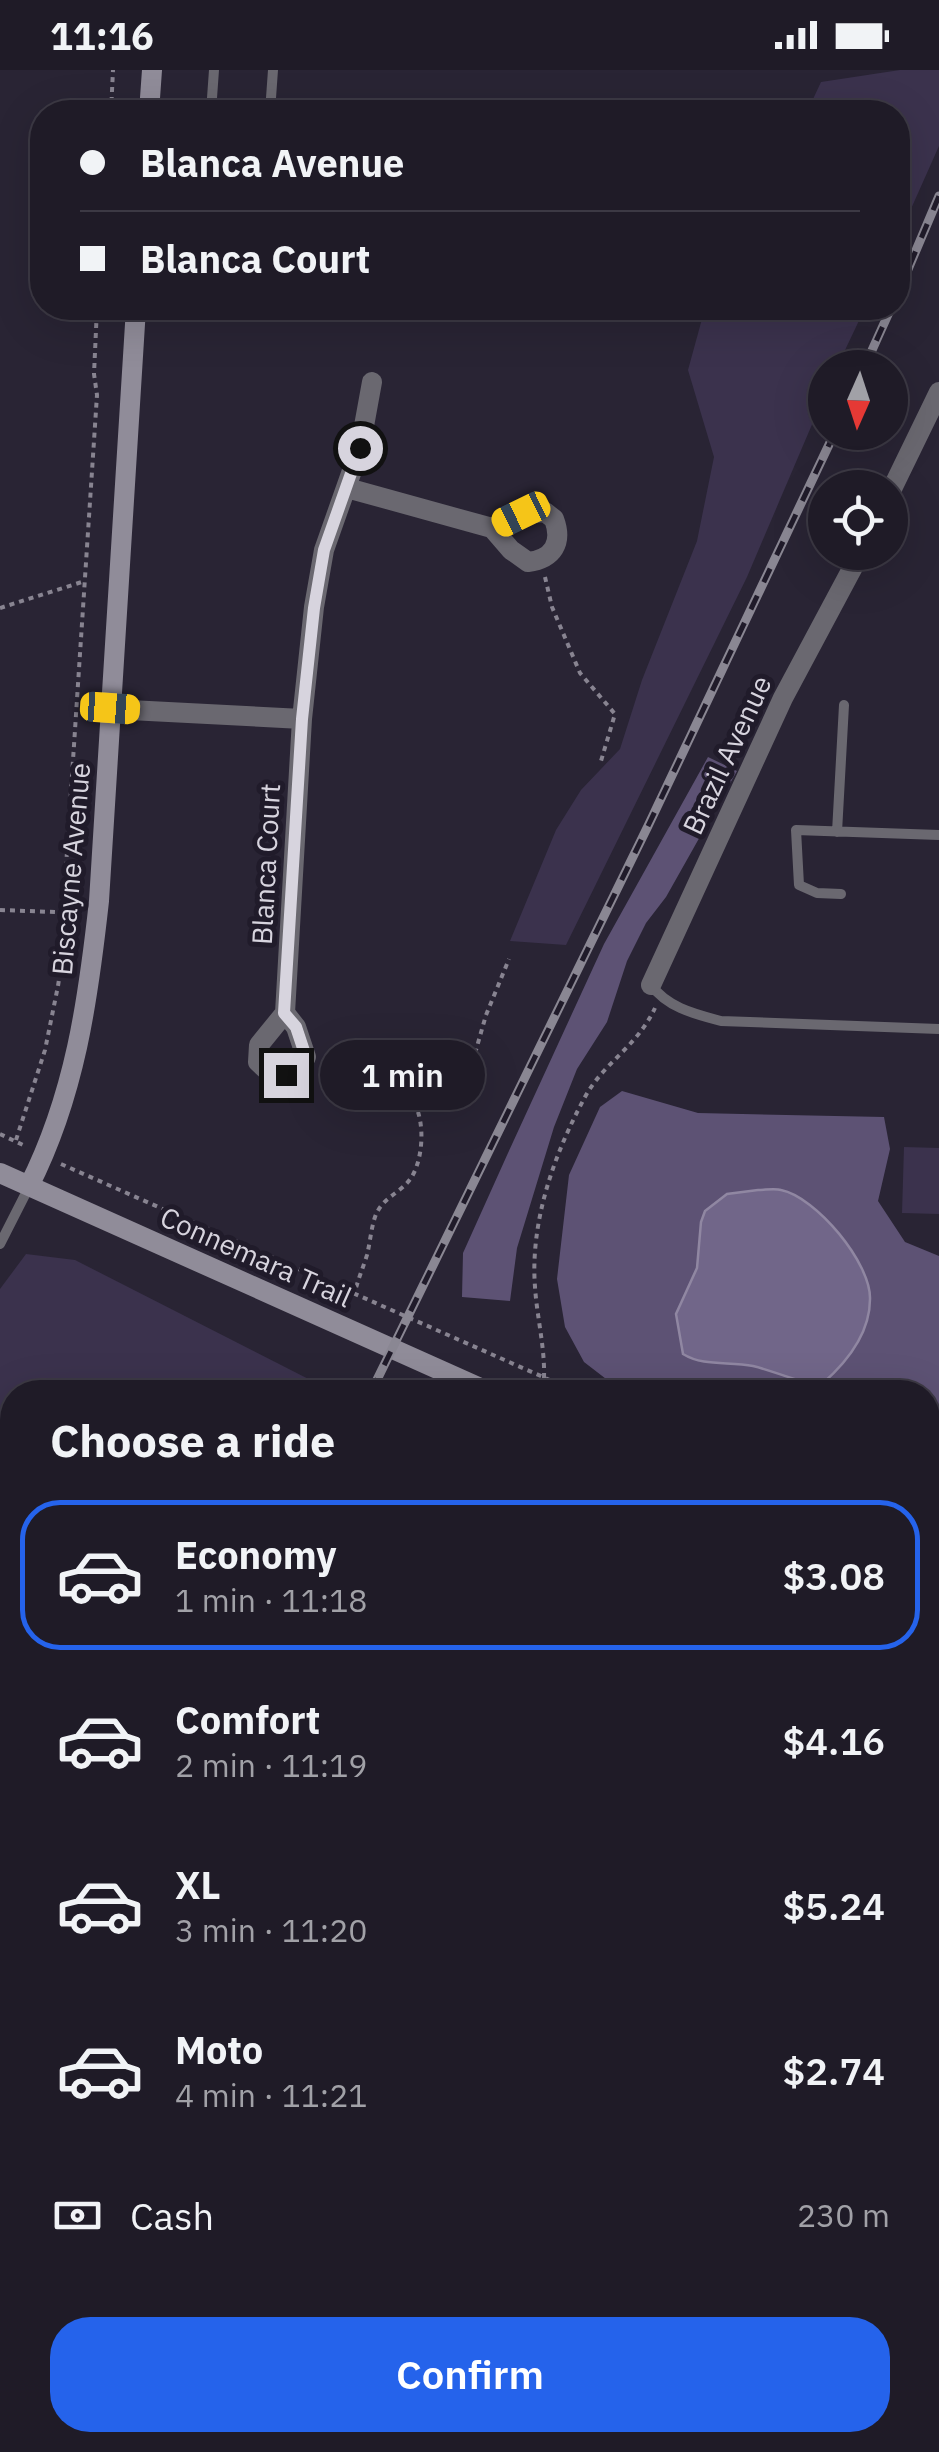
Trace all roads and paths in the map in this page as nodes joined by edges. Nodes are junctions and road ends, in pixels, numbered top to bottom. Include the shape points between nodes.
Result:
1 (114, 70) edge
2 (152, 70) edge
3 (214, 70) edge
4 (273, 70) edge
5 (111, 100) edge
6 (150, 100) edge
7 (213, 100) edge
8 (271, 100) edge
9 (96, 320) edge
10 (135, 320) edge
11 (372, 382) dead end
12 (939, 392) edge
13 (901, 470) edge
14 (347, 488) junction
15 (492, 528) junction
16 (541, 560) junction
17 (851, 570) edge
18 (85, 581) junction
19 (0, 608) edge
20 (844, 705) dead end
21 (110, 708) junction
22 (302, 719) junction
23 (601, 761) dead end
24 (837, 832) junction
25 (939, 835) edge
26 (841, 894) dead end
27 (0, 910) edge
28 (68, 918) junction
29 (510, 960) dead end
30 (656, 992) junction
31 (284, 1013) junction
32 (939, 1029) edge
33 (306, 1057) junction
34 (416, 1104) junction
35 (0, 1134) edge
36 (16, 1140) junction
37 (44, 1156) junction
38 (0, 1173) edge
39 (30, 1186) junction
40 (0, 1244) edge
41 (354, 1294) junction
42 (544, 1378) junction
43 (463, 1380) edge
44 (549, 1380) edge

1 - 5 path
2 - 6 street
3 - 7 lane
4 - 8 lane
9 - 18 path
10 - 21 street, Biscayne Avenue
11 - 14 street, Blanca Court
12 - 13 street
14 - 15 street
14 - 22 street, Blanca Court via 324,550
15 - 16 street via 519,557
15 - 16 street via 534,510 545,512 554,520 558,542
16 - 23 path via 580,674 615,714
17 - 30 street, Brazil Avenue via 783,698
18 - 19 path
18 - 28 path
20 - 24 lane
21 - 22 street
21 - 37 street, Biscayne Avenue via 90,987 66,1101
22 - 31 street, Blanca Court
24 - 25 lane
24 - 26 lane via 796,830 799,885
27 - 28 path
28 - 36 path via 45,1050
29 - 34 path via 462,1081
30 - 32 lane via 721,1021
30 - 42 path via 637,1040 587,1093 552,1174 534,1265
31 - 33 street
31 - 33 street, Blanca Court via 259,1045 258,1062 271,1074 286,1075
33 - 34 path via 385,1082
34 - 41 path via 416,1165 375,1216
35 - 36 path
36 - 37 path
37 - 39 street, Biscayne Avenue
37 - 41 path
38 - 39 street, Connemara Trail
39 - 40 lane
39 - 43 street, Connemara Trail
41 - 42 path
42 - 44 path

